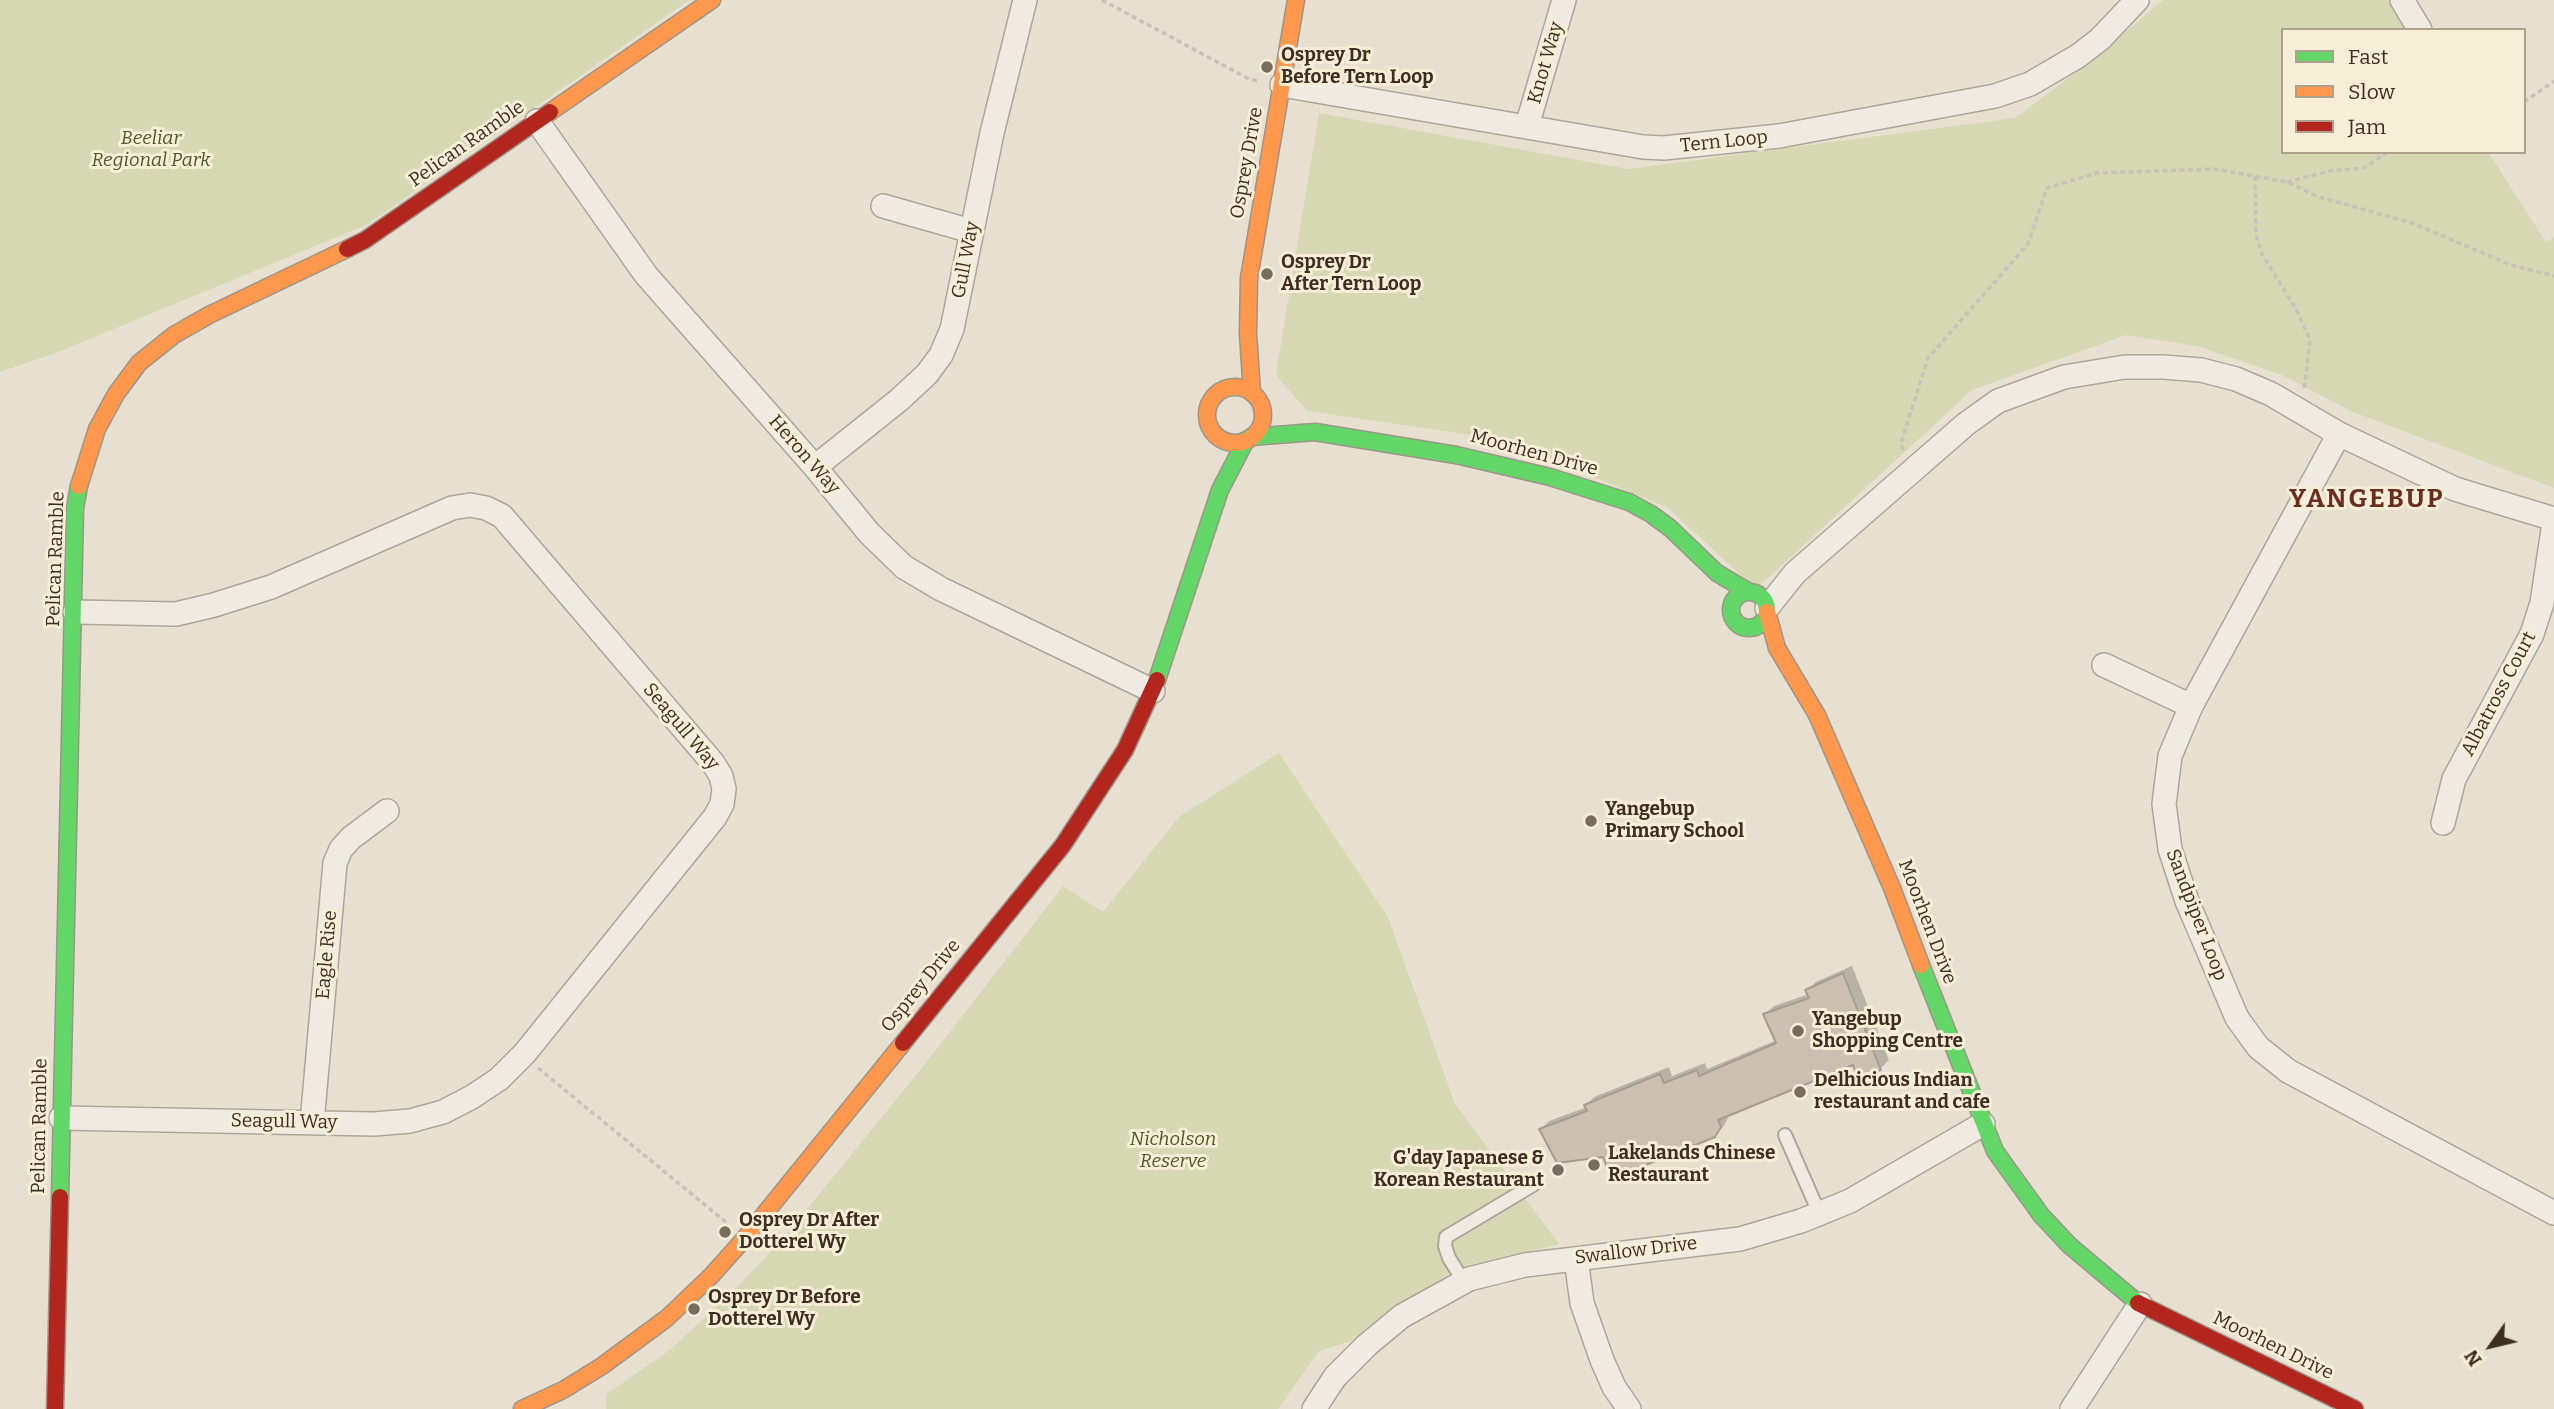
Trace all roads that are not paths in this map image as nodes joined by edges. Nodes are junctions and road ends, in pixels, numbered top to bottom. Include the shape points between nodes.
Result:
1 (712, 0) edge
2 (1025, 0) edge
3 (1296, 0) edge
4 (1564, 0) edge
5 (2137, 0) edge
6 (2402, 0) edge
7 (2419, 28) edge
8 (1282, 85) junction
9 (537, 121) junction
10 (1527, 126) junction
11 (883, 206) dead end
12 (971, 231) junction
13 (1248, 334) junction
14 (1220, 391) junction
15 (1256, 398) junction
16 (1315, 432) junction
17 (1214, 434) junction
18 (2339, 434) junction
19 (1248, 439) junction
20 (815, 467) junction
21 (1220, 490) junction
22 (2554, 521) edge
23 (1754, 601) junction
24 (75, 612) junction
25 (1750, 628) junction
26 (1777, 648) junction
27 (2104, 665) dead end
28 (1153, 691) junction
29 (2191, 706) junction
30 (387, 811) dead end
31 (2443, 823) dead end
32 (61, 1118) junction
33 (312, 1123) junction
34 (1983, 1124) junction
35 (1786, 1135) dead end
36 (1533, 1185) dead end
37 (2554, 1213) edge
38 (1820, 1215) junction
39 (1576, 1259) junction
40 (1464, 1282) junction
41 (2140, 1304) junction
42 (568, 1399) edge
43 (55, 1409) edge
44 (522, 1409) edge
45 (1314, 1409) edge
46 (1629, 1409) edge
47 (2072, 1409) edge
48 (2355, 1409) edge

1 - 9 street, Pelican Ramble
2 - 12 street, Gull Way
3 - 8 street, Osprey Drive
4 - 10 street, Knot Way
5 - 10 street, Tern Loop via 2100,40 2078,56 2030,84 1995,96 1779,136 1664,148
6 - 7 street
8 - 10 street, Tern Loop
8 - 13 street, Osprey Drive via 1249,278
9 - 20 street, Heron Way via 646,275
9 - 24 street, Pelican Ramble via 365,240 209,315 139,363 97,429 82,473 75,508
11 - 12 street
12 - 20 street, Gull Way via 952,329 941,355 899,400
13 - 14 street, Osprey Drive
13 - 15 street, Osprey Drive
14 - 15 street via 1236,387
14 - 17 street via 1207,411
15 - 16 street, Moorhen Drive
15 - 19 street via 1262,422
16 - 19 street, Moorhen Drive
16 - 23 street, Moorhen Drive via 1457,455 1629,502 1670,528
17 - 19 street via 1229,442
17 - 21 street, Osprey Drive
18 - 22 street via 2455,489
18 - 23 street via 2236,379 2201,370 2125,367 2054,380 1998,401 1966,424 1795,573
18 - 29 street, Sandpiper Loop
19 - 21 street, Osprey Drive
20 - 28 street, Heron Way via 869,533 904,567
21 - 28 street, Osprey Drive
22 - 31 street, Albatross Court via 2542,603 2532,634 2454,779
23 - 25 street via 1762,623
23 - 25 street, Moorhen Drive via 1732,617
23 - 26 street, Moorhen Drive
24 - 32 street, Pelican Ramble
24 - 33 street, Seagull Way via 176,614 214,605 271,587 452,508 486,508 502,516 721,776 722,804 715,817 525,1054 499,1079 443,1112 410,1121
25 - 26 street, Moorhen Drive
26 - 34 street, Moorhen Drive via 1806,695 1839,765
27 - 29 street
28 - 42 street, Osprey Drive via 1125,750 1063,845 745,1238 667,1318
29 - 37 street, Sandpiper Loop via 2170,756 2165,783 2166,829 2187,901 2237,1018 2258,1046 2288,1071
30 - 33 street, Eagle Rise via 351,838 335,863
32 - 33 street, Seagull Way
32 - 43 street, Pelican Ramble
34 - 38 street, Swallow Drive
34 - 41 street, Moorhen Drive via 1995,1151 2041,1215 2069,1245
35 - 38 lane
36 - 40 lane via 1447,1237 1449,1258
38 - 39 street, Swallow Drive via 1740,1239
39 - 40 street, Swallow Drive via 1525,1265
39 - 46 street via 1582,1303 1602,1360
40 - 45 street, Swallow Drive via 1402,1316 1367,1345 1335,1377
41 - 47 street
41 - 48 street, Moorhen Drive
42 - 44 street, Osprey Drive

